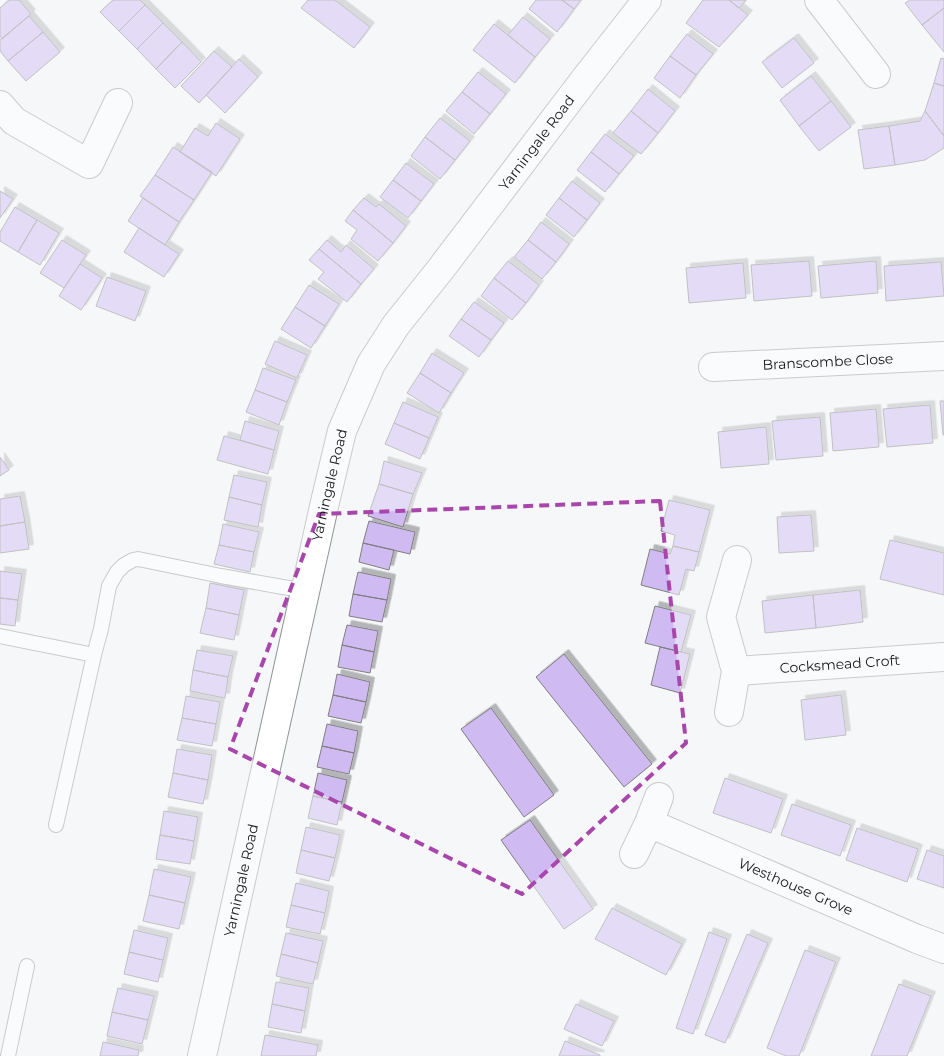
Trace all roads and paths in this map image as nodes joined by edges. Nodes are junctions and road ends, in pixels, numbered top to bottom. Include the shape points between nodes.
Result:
1 (647, 0) edge
2 (819, 0) edge
3 (876, 74) dead end
4 (118, 103) dead end
5 (0, 105) edge
6 (944, 356) edge
7 (713, 367) dead end
8 (737, 560) dead end
9 (305, 591) junction
10 (0, 636) edge
11 (94, 655) junction
12 (944, 657) edge
13 (736, 671) junction
14 (729, 712) dead end
15 (659, 797) dead end
16 (649, 823) junction
17 (56, 825) dead end
18 (634, 854) dead end
19 (944, 949) edge
20 (27, 966) dead end
21 (8, 1056) edge
22 (202, 1056) edge

1 - 9 street, Yarningale Road via 396,325 371,364 342,431
2 - 3 street
4 - 5 street via 89,164 14,121
6 - 7 street, Branscombe Close
8 - 13 street via 721,618
9 - 11 lane via 133,560 117,572 109,586
9 - 22 street, Yarningale Road
10 - 11 lane
11 - 17 lane
12 - 13 street, Cocksmead Croft
13 - 14 street
15 - 16 street
16 - 18 street
16 - 19 street, Westhouse Grove
20 - 21 lane

